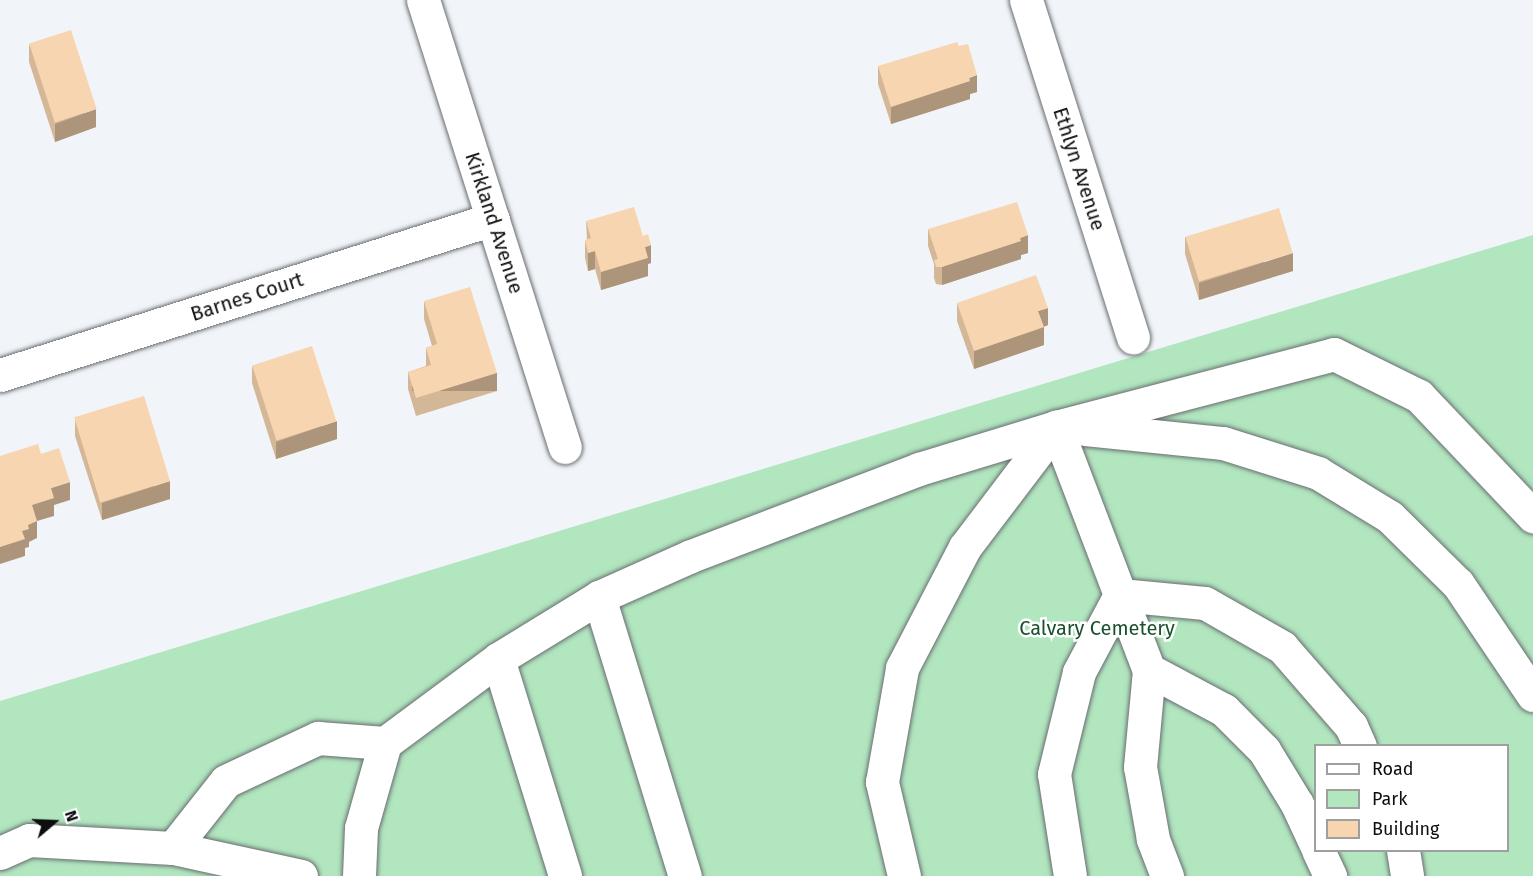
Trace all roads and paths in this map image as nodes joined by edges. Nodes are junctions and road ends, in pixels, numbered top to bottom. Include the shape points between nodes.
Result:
1 (423, 0) edge
2 (1026, 0) edge
3 (493, 219) junction
4 (1133, 337) dead end
5 (0, 375) edge
6 (1056, 427) junction
7 (565, 447) dead end
8 (1533, 516) edge
9 (1120, 595) junction
10 (599, 597) junction
11 (498, 659) junction
12 (1149, 670) junction
13 (1533, 695) edge
14 (385, 743) junction
15 (1359, 744) edge
16 (1314, 841) edge
17 (173, 848) junction
18 (1319, 852) edge
19 (1403, 852) edge
20 (0, 853) edge
21 (301, 876) edge
22 (359, 876) edge
23 (565, 876) edge
24 (686, 876) edge
25 (904, 876) edge
26 (1070, 876) edge
27 (1167, 876) edge
28 (1330, 876) edge
29 (1407, 876) edge

1 - 3 street, Kirkland Avenue
2 - 4 street, Ethlyn Avenue
3 - 5 street, Barnes Court
3 - 7 street, Kirkland Avenue
6 - 8 street via 1334,354 1419,396
6 - 9 street
6 - 10 street via 908,473 691,556
6 - 13 street via 1140,432 1223,443 1318,473 1390,517 1458,584
6 - 25 street via 965,547 902,668 882,782
9 - 12 street
9 - 15 street via 1205,603 1282,647 1352,726
9 - 26 street via 1079,672 1054,774
10 - 11 street
10 - 24 street
11 - 14 street
11 - 23 street
12 - 16 street via 1224,710 1264,750
12 - 27 street via 1140,767 1153,839
14 - 17 street via 318,738 226,781
14 - 22 street via 361,828
17 - 20 street via 29,840
17 - 21 street
18 - 28 street
19 - 29 street

